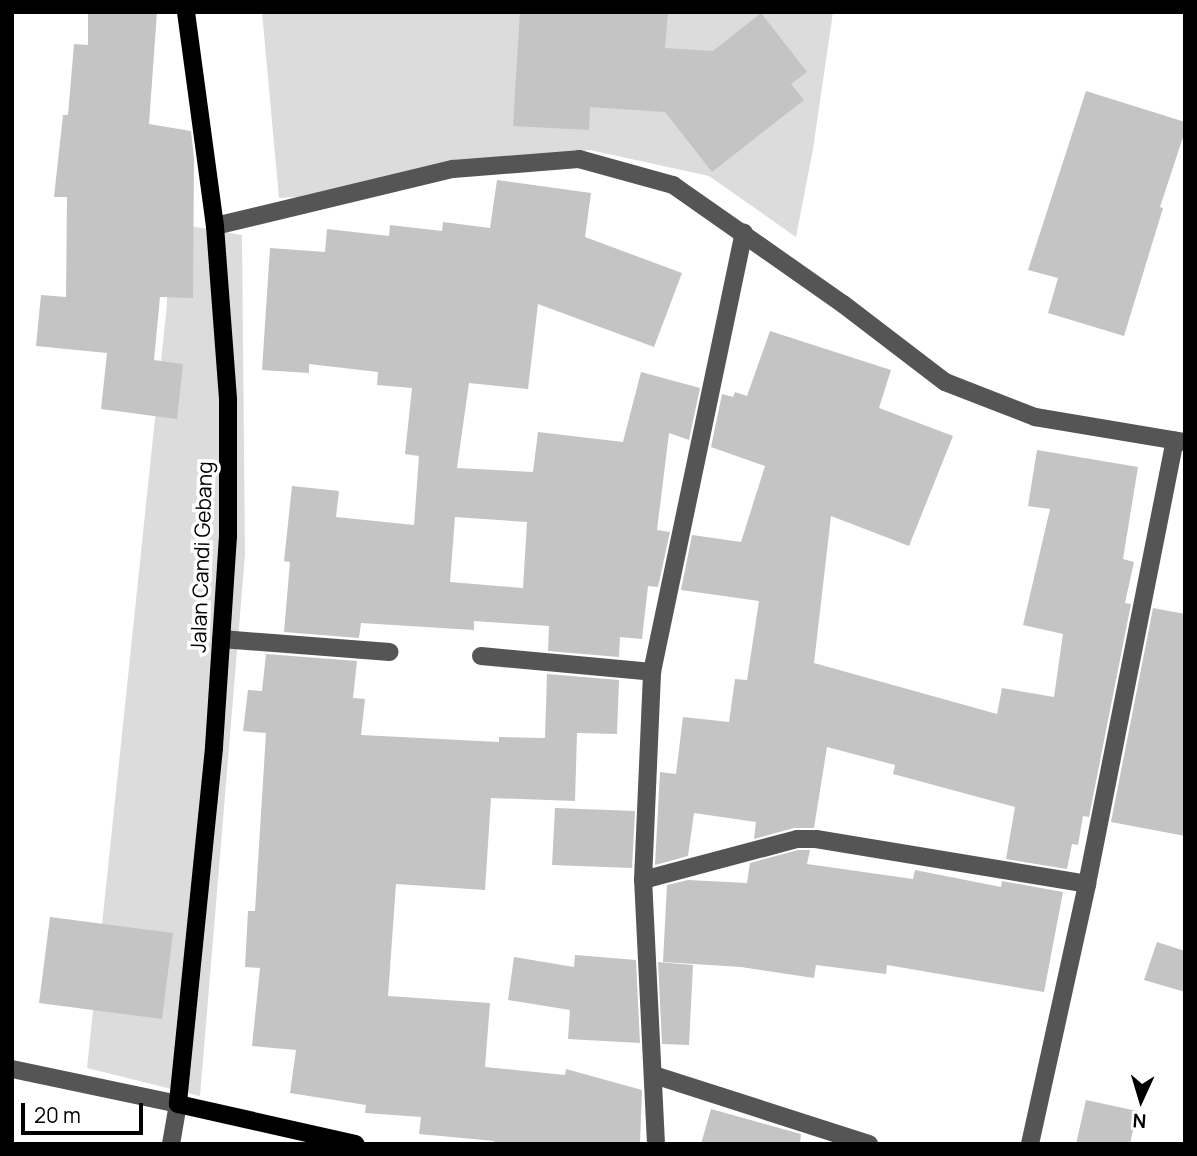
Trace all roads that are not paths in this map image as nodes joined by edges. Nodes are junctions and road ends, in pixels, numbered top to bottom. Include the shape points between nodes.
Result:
1 (186, 12) edge
2 (215, 226) junction
3 (744, 233) junction
4 (1180, 441) edge
5 (220, 639) junction
6 (389, 652) dead end
7 (481, 656) dead end
8 (652, 671) junction
9 (643, 880) junction
10 (1087, 884) junction
11 (12, 1069) edge
12 (654, 1075) junction
13 (178, 1104) junction
14 (171, 1144) edge
15 (356, 1144) edge
16 (656, 1144) edge
17 (869, 1144) edge
18 (1030, 1144) edge

1 - 2 main road, Jalan Candi Gebang
2 - 3 street via 453,169 579,159 674,185
2 - 5 main road, Jalan Candi Gebang via 228,413 228,536
3 - 4 street via 946,382 1035,417
3 - 8 street
4 - 10 street
5 - 6 street
5 - 13 main road, Jalan Candi Gebang via 214,748
7 - 8 street
8 - 9 street
9 - 10 street via 796,839 816,839
9 - 12 street
10 - 18 street
11 - 13 street
12 - 16 street
12 - 17 street
13 - 14 street
13 - 15 main road

